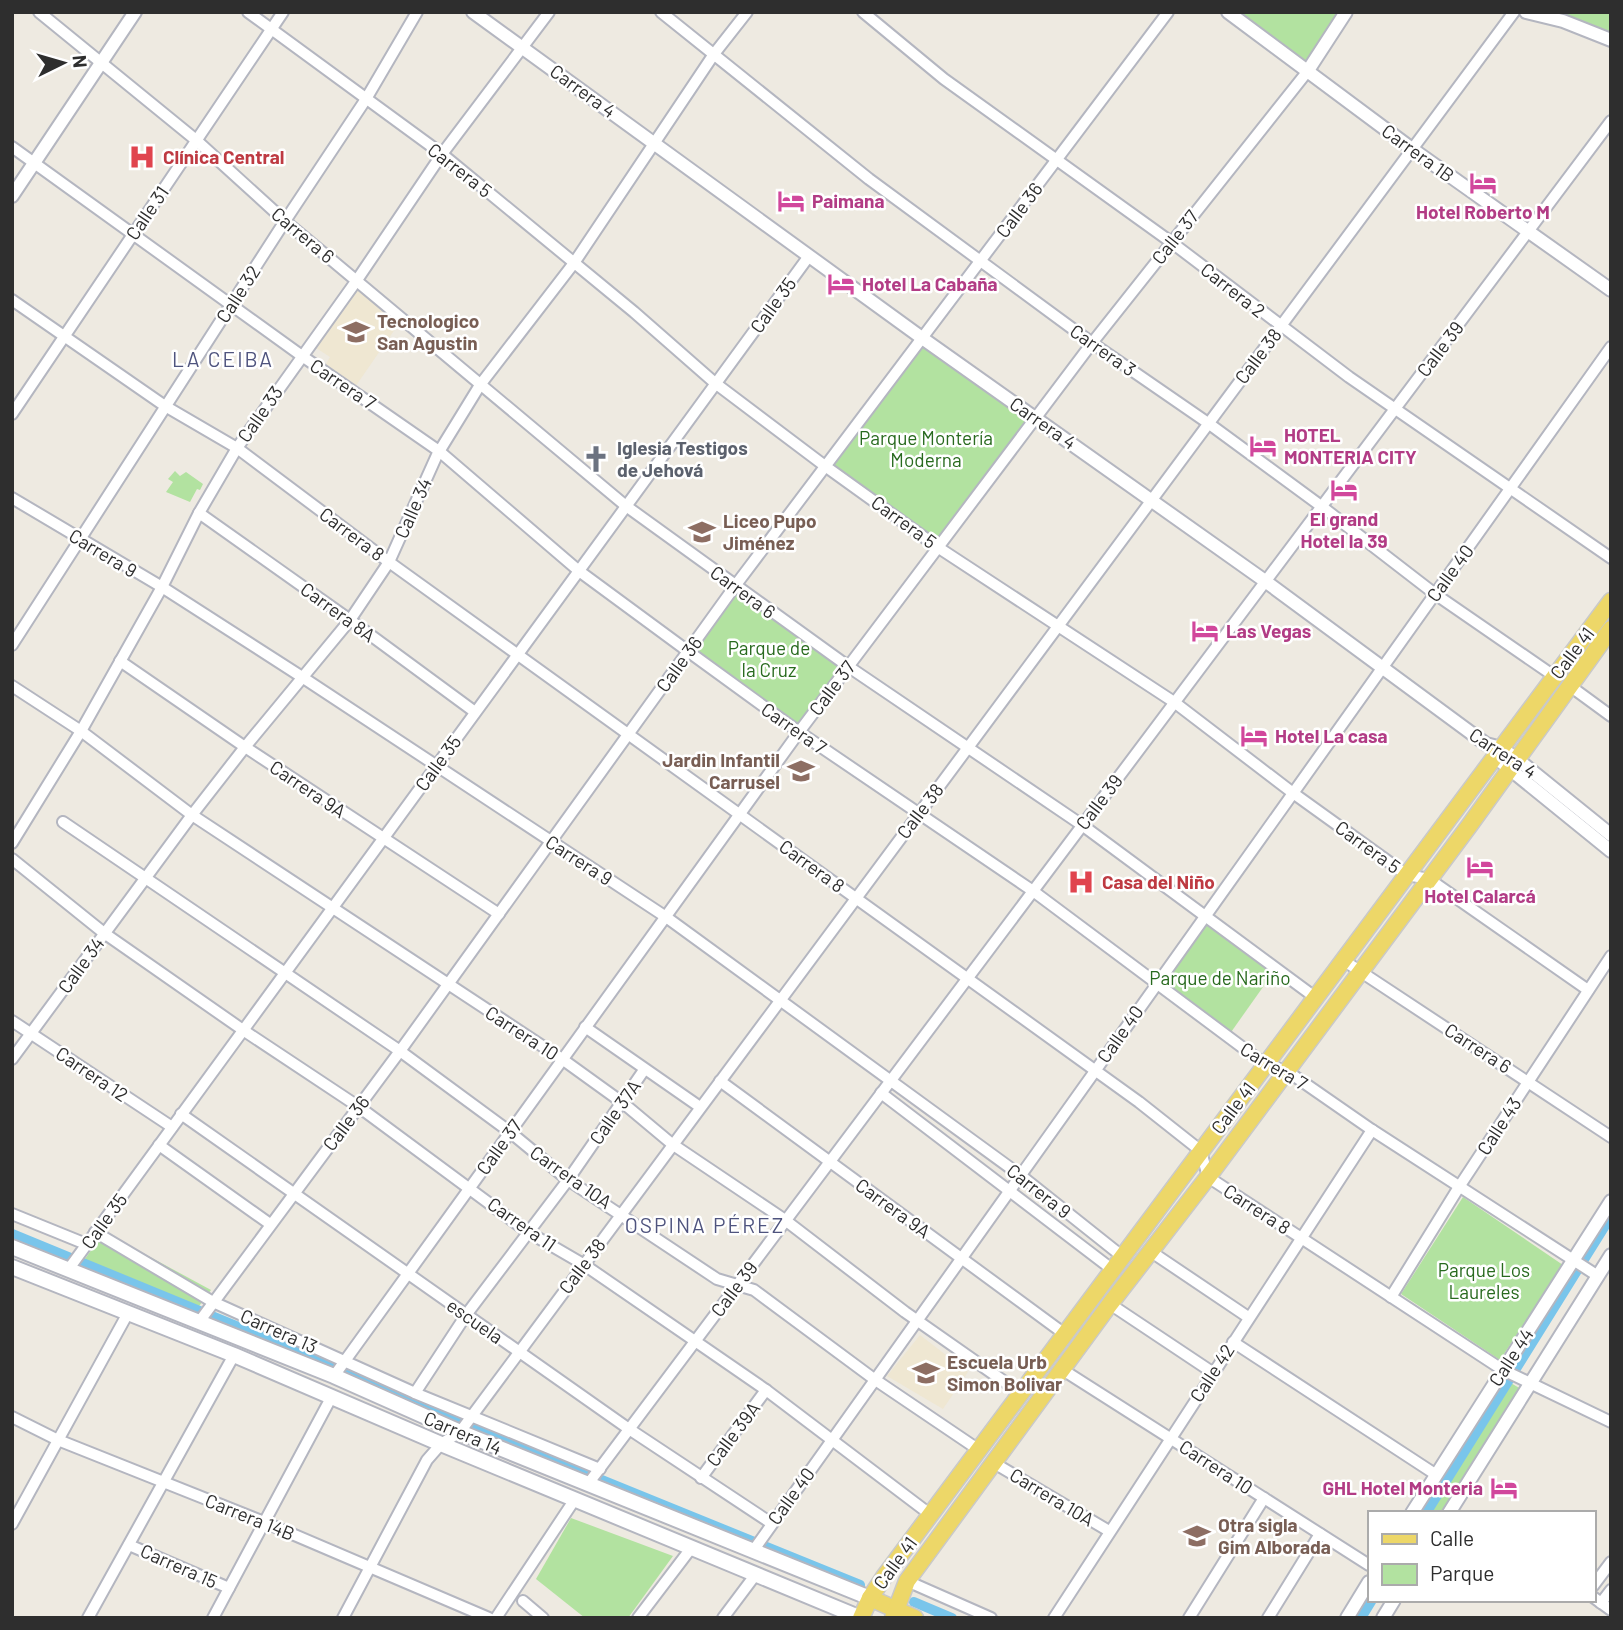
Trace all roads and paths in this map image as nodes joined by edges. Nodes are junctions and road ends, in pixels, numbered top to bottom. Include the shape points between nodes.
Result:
1 (39, 12) edge
2 (135, 12) edge
3 (248, 12) edge
4 (284, 12) edge
5 (417, 12) edge
6 (472, 12) edge
7 (549, 12) edge
8 (661, 12) edge
9 (747, 12) edge
10 (863, 12) edge
11 (1168, 12) edge
12 (1228, 12) edge
13 (1346, 12) edge
14 (1514, 12) edge
15 (1526, 12) edge
16 (272, 30) junction
17 (1611, 40) edge
18 (521, 47) junction
19 (714, 54) junction
20 (100, 64) junction
21 (1307, 72) junction
22 (366, 99) junction
23 (1611, 121) edge
24 (196, 140) junction
25 (655, 143) junction
26 (12, 147) edge
27 (1412, 149) junction
28 (442, 154) junction
29 (35, 162) junction
30 (1056, 162) junction
31 (12, 196) edge
32 (285, 221) junction
33 (1528, 231) junction
34 (134, 233) junction
35 (1171, 242) junction
36 (808, 256) junction
37 (980, 261) junction
38 (574, 263) junction
39 (357, 280) junction
40 (1611, 290) edge
41 (12, 300) edge
42 (232, 304) junction
43 (1280, 327) junction
44 (66, 335) junction
45 (922, 338) junction
46 (1092, 343) junction
47 (1611, 347) edge
48 (302, 356) junction
49 (715, 383) junction
50 (480, 385) junction
51 (165, 407) junction
52 (1395, 408) junction
53 (12, 415) edge
54 (1035, 418) junction
55 (1208, 424) junction
56 (237, 448) junction
57 (439, 451) junction
58 (825, 466) junction
59 (1510, 487) junction
60 (12, 498) edge
61 (1152, 500) junction
62 (626, 506) junction
63 (1321, 506) junction
64 (199, 513) junction
65 (80, 540) junction
66 (939, 548) junction
67 (1611, 558) edge
68 (389, 562) junction
69 (579, 571) junction
70 (1265, 581) junction
71 (735, 586) junction
72 (162, 587) junction
73 (1435, 594) junction
74 (1611, 601) edge
75 (350, 620) junction
76 (1059, 625) junction
77 (1611, 629) edge
78 (12, 645) edge
79 (689, 652) junction
80 (518, 655) junction
81 (120, 661) junction
82 (849, 667) junction
83 (1382, 667) junction
84 (1555, 676) junction
85 (302, 677) junction
86 (12, 686) edge
87 (1570, 686) junction
88 (1174, 702) junction
89 (475, 712) junction
90 (1611, 716) edge
91 (81, 731) junction
92 (799, 732) junction
93 (627, 733) junction
94 (245, 747) junction
95 (967, 748) junction
96 (1498, 753) junction
97 (1513, 764) junction
98 (437, 765) junction
99 (1293, 793) junction
100 (918, 813) junction
101 (739, 814) junction
102 (192, 815) junction
103 (63, 822) dead end
104 (1082, 825) junction
105 (1611, 835) edge
106 (383, 838) junction
107 (550, 841) junction
108 (12, 843) edge
109 (1611, 851) edge
110 (12, 859) edge
111 (1407, 875) junction
112 (145, 877) junction
113 (1429, 878) junction
114 (1033, 891) junction
115 (856, 898) junction
116 (332, 908) junction
117 (499, 914) junction
118 (1205, 915) junction
119 (666, 917) junction
120 (104, 933) junction
121 (1611, 956) edge
122 (1343, 960) junction
123 (1360, 970) junction
124 (286, 972) junction
125 (967, 978) junction
126 (1157, 982) junction
127 (448, 985) junction
128 (1588, 990) junction
129 (1316, 998) junction
130 (779, 1001) junction
131 (12, 1021) edge
132 (585, 1027) junction
133 (243, 1030) junction
134 (31, 1033) junction
135 (400, 1051) junction
136 (12, 1059) edge
137 (562, 1059) junction
138 (1266, 1065) junction
139 (644, 1070) junction
140 (1095, 1070) junction
141 (1287, 1070) junction
142 (720, 1081) junction
143 (1528, 1081) junction
144 (890, 1082) junction
145 (881, 1093) junction
146 (623, 1103) junction
147 (359, 1107) junction
148 (700, 1107) junction
149 (181, 1114) junction
150 (172, 1127) junction
151 (1372, 1130) junction
152 (510, 1132) junction
153 (1611, 1137) edge
154 (673, 1144) junction
155 (159, 1145) junction
156 (1201, 1151) junction
157 (830, 1161) junction
158 (1020, 1175) junction
159 (1208, 1177) junction
160 (568, 1180) junction
161 (470, 1187) junction
162 (1460, 1187) junction
163 (1009, 1190) junction
164 (293, 1192) junction
165 (1611, 1201) edge
166 (621, 1213) junction
167 (12, 1214) edge
168 (785, 1220) junction
169 (270, 1224) junction
170 (94, 1232) junction
171 (528, 1232) junction
172 (1300, 1237) junction
173 (12, 1247) edge
174 (84, 1248) junction
175 (1150, 1251) junction
176 (1611, 1255) edge
177 (961, 1258) junction
178 (1576, 1262) junction
179 (1118, 1263) junction
180 (583, 1264) junction
181 (70, 1266) junction
182 (12, 1267) edge
183 (408, 1273) junction
184 (1595, 1274) junction
185 (737, 1285) junction
186 (1391, 1297) junction
187 (212, 1303) junction
188 (1110, 1304) junction
189 (128, 1313) junction
190 (466, 1315) junction
191 (1248, 1317) junction
192 (200, 1319) junction
193 (917, 1319) junction
194 (1066, 1335) junction
195 (695, 1341) junction
196 (1233, 1342) junction
197 (518, 1352) junction
198 (234, 1355) junction
199 (341, 1367) junction
200 (1063, 1370) junction
201 (1506, 1371) junction
202 (1212, 1372) junction
203 (874, 1379) junction
204 (1528, 1382) junction
205 (766, 1391) junction
206 (415, 1393) junction
207 (1022, 1394) junction
208 (332, 1396) junction
209 (12, 1417) edge
210 (1611, 1422) edge
211 (466, 1423) junction
212 (629, 1429) junction
213 (1170, 1438) junction
214 (831, 1439) junction
215 (58, 1440) junction
216 (441, 1444) junction
217 (979, 1450) junction
218 (995, 1462) junction
219 (599, 1469) junction
220 (1435, 1474) junction
221 (701, 1478) junction
222 (163, 1482) junction
223 (589, 1482) junction
224 (1264, 1498) junction
225 (575, 1499) junction
226 (1413, 1511) edge
227 (1450, 1511) edge
228 (931, 1515) junction
229 (264, 1522) junction
230 (12, 1524) edge
231 (768, 1528) junction
232 (1109, 1531) junction
233 (1321, 1534) junction
234 (129, 1545) junction
235 (692, 1547) junction
236 (754, 1548) junction
237 (1611, 1562) edge
238 (1368, 1564) edge
239 (370, 1566) junction
240 (756, 1574) junction
241 (907, 1581) junction
242 (1595, 1583) edge
243 (1368, 1584) edge
244 (229, 1588) junction
245 (1610, 1591) edge
246 (870, 1598) junction
247 (523, 1601) dead end
248 (1393, 1602) edge
249 (1602, 1603) edge
250 (894, 1613) edge
251 (88, 1618) edge
252 (213, 1618) edge
253 (343, 1618) edge
254 (489, 1618) edge
255 (496, 1618) edge
256 (543, 1618) edge
257 (638, 1618) edge
258 (723, 1618) edge
259 (861, 1618) edge
260 (915, 1618) edge
261 (990, 1618) edge
262 (1054, 1618) edge
263 (1189, 1618) edge
264 (1268, 1618) edge
265 (1347, 1618) edge
266 (1383, 1618) edge

1 - 20 street, Carrera 6
2 - 20 street
3 - 16 street, Carrera 5
4 - 16 street, Calle 31
5 - 22 street, Calle 32
6 - 18 street, Carrera 4
7 - 18 street, Calle 33
8 - 19 street, Carrera 3
9 - 19 street, Calle 34
10 - 30 street, Carrera 2
11 - 30 street, Calle 36
12 - 21 street, Carrera 1B
13 - 21 street, Calle 37
14 - 27 street, Calle 38
15 - 17 street
16 - 22 street, Carrera 5
16 - 24 street, Calle 31
18 - 25 street, Carrera 4
18 - 28 street, Calle 33
19 - 25 street, Calle 34
19 - 37 street, Carrera 3
20 - 24 street, Carrera 6
20 - 29 street
21 - 27 street, Carrera 1B
21 - 35 street, Calle 37
22 - 28 street, Carrera 5
22 - 32 street, Calle 32
23 - 33 street, Calle 39
24 - 32 street, Carrera 6
24 - 34 street, Calle 31
25 - 36 street, Carrera 4
25 - 38 street, Calle 34
26 - 29 street, Carrera 7
27 - 33 street, Carrera 1B
27 - 43 street, Calle 38
28 - 38 street, Carrera 5
28 - 39 street, Calle 33
29 - 31 street
29 - 34 street, Carrera 7
30 - 35 street, Carrera 2
30 - 37 street, Calle 36
32 - 39 street, Carrera 6
32 - 42 street, Calle 32
33 - 40 street, Carrera 1B
33 - 52 street, Calle 39
34 - 42 street, Carrera 7
34 - 44 street, Calle 31
35 - 43 street, Carrera 2
35 - 46 street, Calle 37
36 - 45 street, Carrera 4
36 - 49 street, Calle 35
37 - 45 street, Calle 36
37 - 46 street, Carrera 3
38 - 49 street, Carrera 5
38 - 50 street, Calle 34
39 - 48 street, Calle 33
39 - 50 street, Carrera 6
41 - 44 street, Carrera 8
42 - 48 street, Carrera 7
42 - 51 street, Calle 32
43 - 52 street, Carrera 2
43 - 55 street, Calle 38
44 - 51 street, Carrera 8
44 - 53 street, Calle 31
45 - 54 street, Carrera 4
45 - 58 street, Calle 36
46 - 54 street, Calle 37
46 - 55 street, Carrera 3
47 - 59 street, Calle 40
48 - 56 street, Calle 33
48 - 57 street, Carrera 7
49 - 58 street, Carrera 5
49 - 62 street, Calle 35
50 - 57 street, Calle 34
50 - 62 street, Carrera 6
51 - 56 street, Carrera 8
51 - 65 street, Calle 32
52 - 59 street, Carrera 2
52 - 63 street, Calle 39
54 - 61 street, Carrera 4
54 - 66 street, Calle 37
55 - 61 street, Calle 38
55 - 63 street, Carrera 3
56 - 64 street, Calle 33
56 - 68 street, Carrera 8
57 - 68 street, Calle 34
57 - 69 street, Carrera 7
58 - 66 street, Carrera 5
58 - 71 street, Calle 36
59 - 67 street, Carrera 2
59 - 73 street, Calle 40
60 - 65 street, Carrera 9
61 - 70 street, Carrera 4
61 - 76 street, Calle 38
62 - 69 street, Calle 35
62 - 71 street, Carrera 6
63 - 70 street, Calle 39
63 - 73 street, Carrera 3
64 - 72 street, Calle 33
64 - 75 street, Carrera 8A
65 - 72 street, Carrera 9
65 - 78 street, Calle 32
66 - 76 street, Carrera 5
66 - 82 street, Calle 37
68 - 75 street, Calle 34
68 - 80 street, Carrera 8
69 - 79 street, Carrera 7
69 - 80 street, Calle 35
70 - 83 street, Carrera 4
70 - 88 street, Calle 39
71 - 79 street, Calle 36
71 - 82 street, Carrera 6
72 - 81 street, Calle 33
72 - 85 street, Carrera 9
73 - 83 street, Calle 40
73 - 84 street, Carrera 3
74 - 84 main road, Calle 41
75 - 85 street, Calle 34
75 - 89 street, Carrera 8A
76 - 88 street, Carrera 5
76 - 95 street, Calle 38
77 - 87 main road, Calle 41
79 - 92 street, Carrera 7
79 - 93 street, Calle 36
80 - 89 street, Calle 35
80 - 93 street, Carrera 8
81 - 91 street, Calle 33
81 - 94 street, Carrera 9A
82 - 92 street, Calle 37
82 - 95 street, Carrera 6
83 - 96 street, Carrera 4
83 - 99 street, Calle 40
84 - 96 main road, Calle 41
85 - 94 street, Calle 34
85 - 98 street, Carrera 9
86 - 91 street, Carrera 10
87 - 90 street
87 - 97 main road, Calle 41
88 - 99 street, Carrera 5
88 - 104 street, Calle 39
89 - 98 street, Calle 35
91 - 102 street, Carrera 10
91 - 108 street, Calle 33
92 - 100 street, Carrera 7
92 - 101 street, Calle 37
93 - 101 street, Carrera 8
93 - 107 street, Calle 36
94 - 102 street, Calle 34
94 - 106 street, Carrera 9A
95 - 100 street, Calle 38
95 - 104 street, Carrera 6
96 - 97 street, Carrera 4
96 - 111 main road, Calle 41
97 - 105 street, Carrera 4
97 - 109 street, Carrera 4
97 - 113 main road, Calle 41
98 - 106 street, Calle 35
98 - 107 street, Carrera 9
99 - 111 street, Carrera 5
99 - 118 street, Calle 40
100 - 114 street, Carrera 7
100 - 115 street, Calle 38
101 - 115 street, Carrera 8
101 - 119 street, Calle 37
102 - 112 street, Calle 34
102 - 116 street, Carrera 10
103 - 112 street, Carrera 10A
104 - 114 street, Calle 39
104 - 118 street, Carrera 6
106 - 116 street, Calle 35
106 - 117 street, Carrera 9A
107 - 117 street, Calle 36
107 - 119 street, Carrera 9
110 - 120 street, Carrera 11
111 - 113 street, Carrera 5
111 - 122 main road, Calle 41
112 - 120 street, Calle 34
112 - 124 street, Carrera 10A
113 - 123 main road, Calle 41
113 - 128 street, Carrera 5
114 - 125 street, Calle 39
114 - 126 street, Carrera 7
115 - 125 street, Carrera 8
115 - 130 street, Calle 38
116 - 124 street, Calle 35
116 - 127 street, Carrera 10
117 - 127 street, Calle 36
118 - 126 street, Calle 40
118 - 129 street, Carrera 6
119 - 130 street, Carrera 9
119 - 132 street, Calle 37
120 - 133 street, Carrera 11
120 - 134 street, Calle 34
121 - 128 street, Calle 43
122 - 123 street, Carrera 6
122 - 129 main road, Calle 41
123 - 141 main road, Calle 41
123 - 143 street, Carrera 6
124 - 133 street, Calle 35
124 - 135 street, Carrera 10A
125 - 140 street, Carrera 8
125 - 144 street, Calle 39
126 - 138 street, Carrera 7
126 - 140 street, Calle 40
127 - 135 street, Calle 36
127 - 137 street, Carrera 10
128 - 143 street, Calle 43
129 - 138 main road, Calle 41
130 - 142 street, Calle 38
130 - 144 street, Carrera 9
131 - 134 street, Carrera 12
132 - 137 street, Calle 37
132 - 139 street
133 - 147 street, Carrera 11
133 - 149 street, Calle 35
134 - 136 street, Calle 34
134 - 150 street, Carrera 12
135 - 147 street, Calle 36
135 - 152 street, Carrera 10A
137 - 146 street, Carrera 10
137 - 152 street, Calle 37
138 - 141 street, Carrera 7
138 - 156 main road, Calle 41
139 - 146 street, Calle 37A
139 - 148 street
140 - 156 street, Carrera 8
140 - 158 street, Calle 40
141 - 151 street, Carrera 7
141 - 159 main road, Calle 41
142 - 148 street, Calle 38
142 - 157 street, Carrera 9A
143 - 153 street, Carrera 6
143 - 162 street, Calle 43
144 - 145 street, Calle 39
144 - 158 street, Carrera 9
145 - 157 street, Calle 39
145 - 163 street, Carrera 9
146 - 154 street, Carrera 10
146 - 160 street, Calle 37A
147 - 161 street, Carrera 11
147 - 164 street, Calle 36
148 - 154 street, Calle 38
149 - 150 street, Calle 35
149 - 164 street, escuela
150 - 155 street, Calle 35
151 - 162 street, Carrera 7
151 - 172 street, Calle 42
152 - 160 street, Carrera 10A
152 - 161 street, Calle 37
154 - 166 street, Calle 38
154 - 168 street, Carrera 10
155 - 169 street
155 - 170 street, Calle 35
156 - 159 street, Carrera 8
156 - 179 main road, Calle 41
157 - 168 street, Calle 39
157 - 177 street, Carrera 9A
158 - 163 street, Calle 40
158 - 179 street, Carrera 9
159 - 172 street, Carrera 8
159 - 175 main road, Calle 41
160 - 166 street, Carrera 10A
160 - 171 street, Calle 37A
161 - 171 street, Carrera 11
161 - 183 street, Calle 37
162 - 178 street, Carrera 7
162 - 186 street, Calle 43
163 - 177 street, Calle 40
163 - 179 street, Carrera 9
164 - 169 street, Calle 36
164 - 183 street, escuela
165 - 178 street, Calle 44
166 - 180 street, Calle 38
166 - 185 street, Carrera 10A via 717,1279
167 - 174 street
168 - 185 street, Calle 39
168 - 193 street, Carrera 10
169 - 187 street, Calle 36
170 - 174 street, Calle 35
170 - 187 street, Carrera 13
171 - 180 street, Carrera 11
171 - 190 street, Calle 37A
172 - 186 street, Carrera 8
172 - 191 street, Calle 42
173 - 181 main road, Carrera 14
174 - 181 street, Calle 35
175 - 188 main road, Calle 41
175 - 191 street
176 - 184 street, Calle 44
177 - 193 street, Calle 40
177 - 194 street, Carrera 9A
178 - 184 street, Carrera 7
178 - 201 street, Calle 44
179 - 194 main road, Calle 41
180 - 195 street, Carrera 11
180 - 197 street, Calle 38
181 - 192 main road, Carrera 14
182 - 189 main road, Carrera 14
183 - 190 street, escuela
183 - 199 street, Calle 37
184 - 204 street, Calle 44
185 - 195 street, Calle 39
185 - 203 street, Carrera 10A via 754,1290
186 - 201 street, Carrera 8
187 - 192 street, Calle 36
187 - 199 street, Carrera 13
188 - 200 main road, Calle 41
188 - 202 street
189 - 198 main road, Carrera 14
189 - 215 street
190 - 197 street, escuela
190 - 206 street, Calle 37A
191 - 196 street, Calle 42
192 - 199 main road, Carrera 14
193 - 203 street, Calle 40
193 - 207 street, Carrera 10
194 - 207 main road, Calle 41
195 - 205 street, Carrera 11
195 - 212 street, Calle 39
196 - 202 street, Calle 42
196 - 220 street
197 - 211 street, Calle 38
197 - 212 street, escuela
198 - 208 main road, Carrera 14
198 - 222 street
199 - 206 street, Carrera 13
199 - 211 main road, Carrera 14
200 - 213 street, Carrera 10
200 - 218 main road, Calle 41
201 - 204 street, Carrera 8
201 - 220 street, Calle 44
202 - 213 street, Calle 42
203 - 214 street, Calle 40
203 - 217 street, Carrera 10A
204 - 210 street, Carrera 8
204 - 227 street, Calle 44
205 - 214 street, Carrera 11
205 - 221 street, Calle 39A
206 - 211 street, Carrera 13
207 - 217 main road, Calle 41
208 - 216 main road, Carrera 14
208 - 229 street
209 - 215 street, Carrera 14B
211 - 216 street, Calle 38
211 - 219 street, Carrera 13
211 - 223 main road, Carrera 14
212 - 219 street, Calle 39
212 - 221 street, escuela
213 - 224 street, Carrera 10
213 - 232 street, Calle 42
214 - 228 street, Carrera 11
214 - 231 street, Calle 40
215 - 222 street, Carrera 14B
215 - 230 street
216 - 225 main road, Carrera 14
216 - 239 street, Calle 38 via 427,1460
217 - 228 main road, Calle 41
218 - 232 street, Carrera 10A
218 - 241 main road, Calle 41
219 - 223 street, Calle 39
220 - 226 street, Calle 44
221 - 231 street, escuela
222 - 229 street, Carrera 14B
222 - 234 street
223 - 236 main road, Carrera 14
224 - 233 street, Carrera 10
224 - 263 street
225 - 235 main road, Carrera 14
225 - 255 street
228 - 246 main road, Calle 41
229 - 239 street, Carrera 14B
229 - 244 street
231 - 236 street, Calle 40
232 - 262 street, Calle 42
233 - 238 street, Carrera 10
233 - 264 street
234 - 244 street, Carrera 15
234 - 251 street
235 - 240 main road, Carrera 14
235 - 257 street
236 - 246 main road, Carrera 14
237 - 242 street
239 - 253 street, Calle 38
239 - 254 street, Carrera 14B
240 - 258 street
240 - 259 main road, Carrera 14
241 - 250 main road, Calle 41
241 - 261 street
243 - 265 street
244 - 252 street
245 - 249 street
246 - 250 main road, Carrera 14
246 - 259 main road, Calle 41
247 - 256 street
248 - 266 street
250 - 260 main road, Carrera 14

